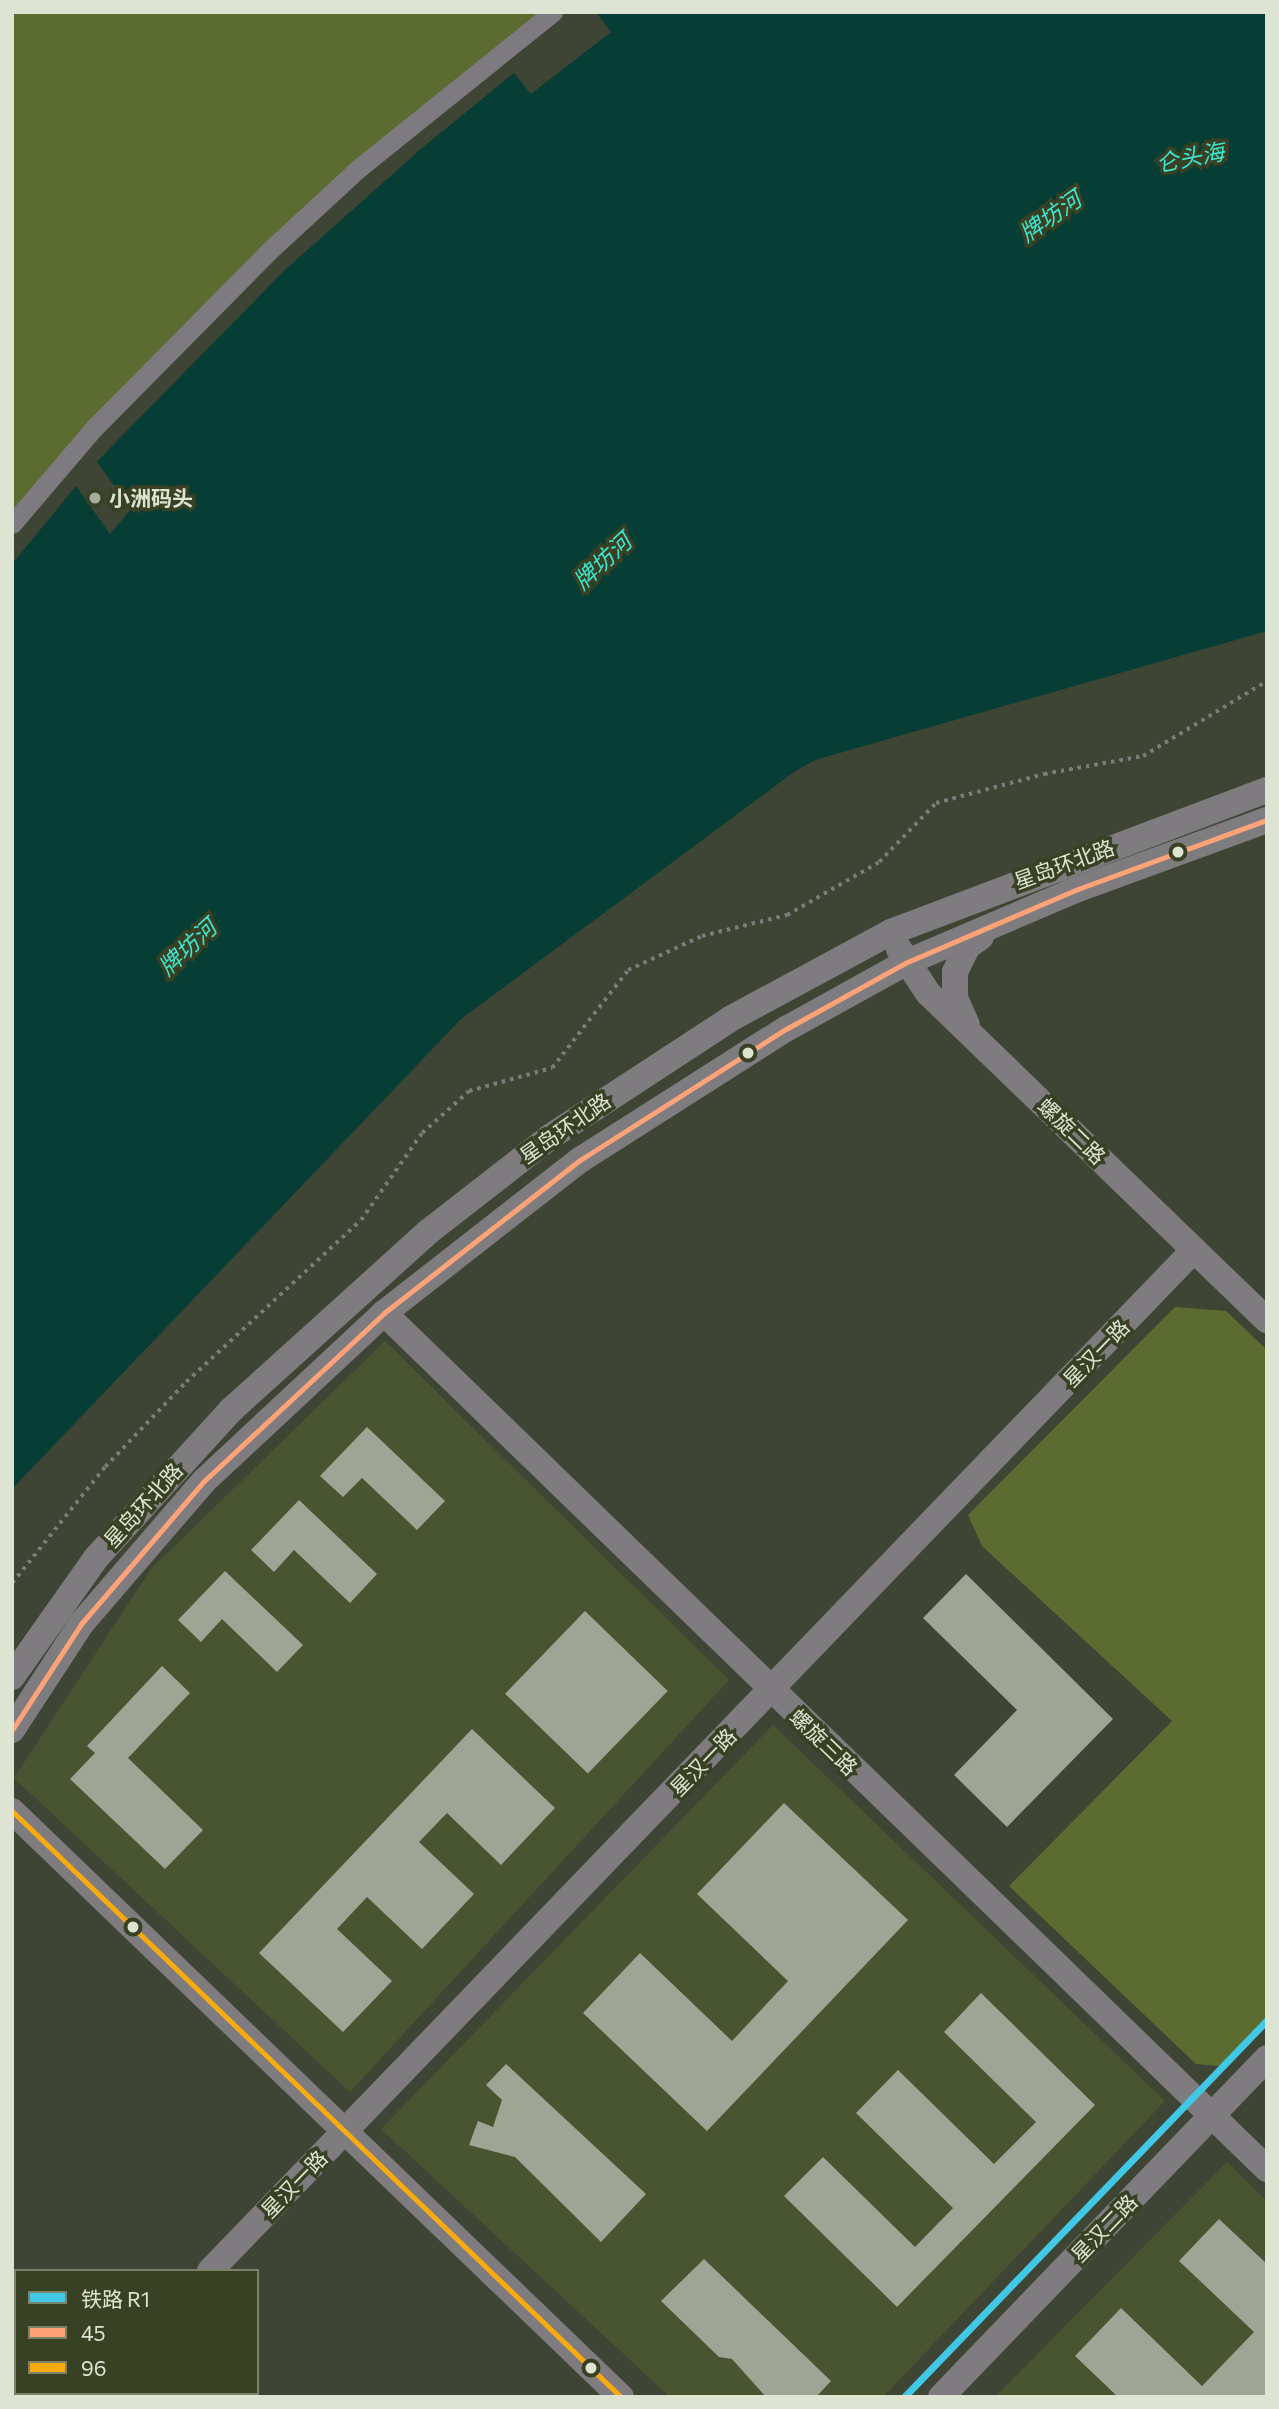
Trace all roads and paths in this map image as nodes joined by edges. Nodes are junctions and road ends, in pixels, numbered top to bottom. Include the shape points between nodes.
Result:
1 (553, 12) edge
2 (12, 524) edge
3 (1267, 681) edge
4 (1267, 790) edge
5 (1267, 820) edge
6 (1003, 921) junction
7 (891, 932) junction
8 (905, 963) junction
9 (969, 1030) junction
10 (1195, 1250) junction
11 (384, 1312) junction
12 (1267, 1320) edge
13 (12, 1583) edge
14 (12, 1677) edge
15 (771, 1692) junction
16 (12, 1730) edge
17 (12, 1811) edge
18 (1267, 2059) edge
19 (1212, 2116) junction
20 (345, 2132) junction
21 (1267, 2169) edge
22 (211, 2269) edge
23 (621, 2397) edge
24 (941, 2397) edge

1 - 2 street via 359,168 269,251 94,428
3 - 13 path via 1143,756 1044,774 936,803 879,862 787,915 702,936 628,970 552,1068 469,1091 422,1133 361,1220 123,1448
4 - 7 street, 星岛环北路
5 - 6 street, 星岛环北路
6 - 8 street, 星岛环北路
6 - 9 street via 958,959 955,998
7 - 8 street, 螺旋二路
7 - 14 street, 星岛环北路 via 665,1059 550,1137 428,1233 184,1458 96,1558
8 - 9 street, 螺旋二路
8 - 11 street, 星岛环北路 via 786,1029 600,1146
9 - 10 street, 螺旋二路
10 - 12 street, 螺旋二路
10 - 15 street, 星汉一路
11 - 15 street, 螺旋三路
11 - 16 street, 星岛环北路 via 160,1526 81,1624
15 - 19 street, 螺旋三路
15 - 20 street, 星汉一路
17 - 20 street
18 - 19 street, 星汉二路
19 - 21 street, 螺旋三路
19 - 24 street, 星汉二路
20 - 22 street, 星汉一路
20 - 23 street

